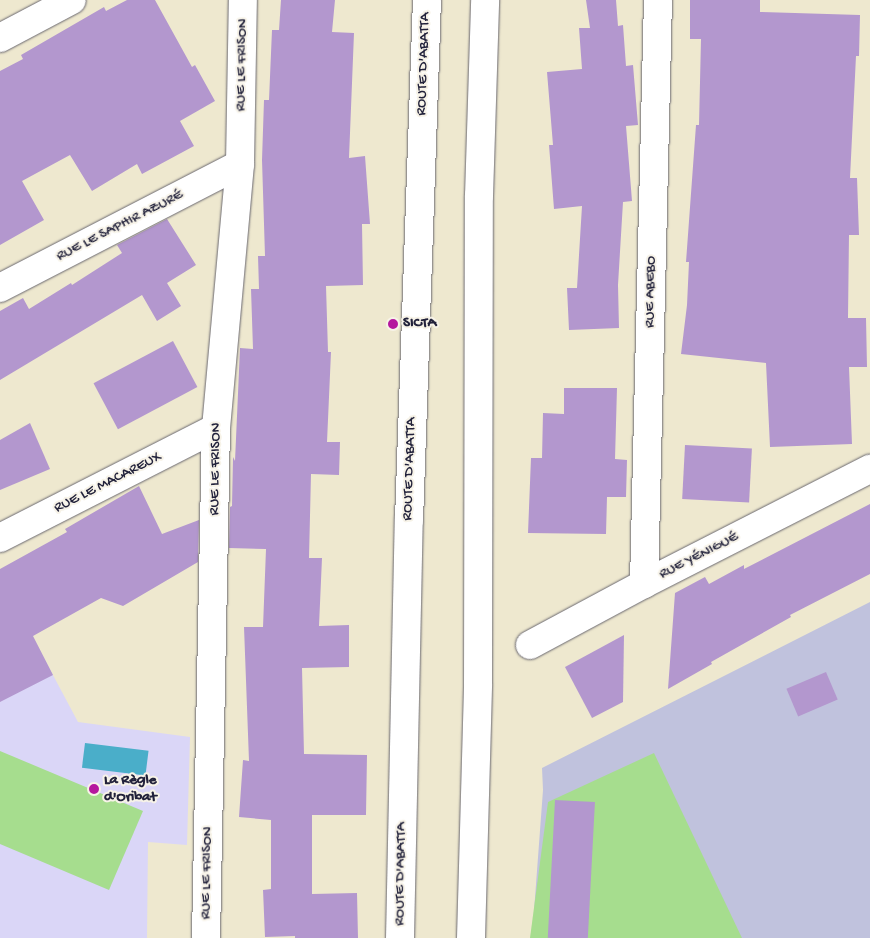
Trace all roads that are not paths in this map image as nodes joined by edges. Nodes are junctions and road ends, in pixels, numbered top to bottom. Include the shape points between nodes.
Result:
1 (72, 0) edge
2 (243, 0) edge
3 (427, 0) edge
4 (485, 0) edge
5 (658, 0) edge
6 (0, 38) edge
7 (240, 164) junction
8 (0, 288) edge
9 (216, 428) junction
10 (870, 470) edge
11 (0, 538) edge
12 (644, 584) junction
13 (530, 645) dead end
14 (206, 938) edge
15 (400, 938) edge
16 (470, 938) edge

1 - 6 street
2 - 7 street, RUE LE FRISON
3 - 15 street, ROUTE D'ABATTA via 409,520
4 - 16 street via 479,196 478,693
5 - 12 street, RUE ABEBO
7 - 8 street, RUE LE SAPHIR AZURÉ
7 - 9 street, RUE LE FRISON
9 - 11 street, RUE LE MACAREUX
9 - 14 street, RUE LE FRISON
10 - 12 street, RUE YÉNIGUÉ
12 - 13 street, RUE YÉNIGUÉ

